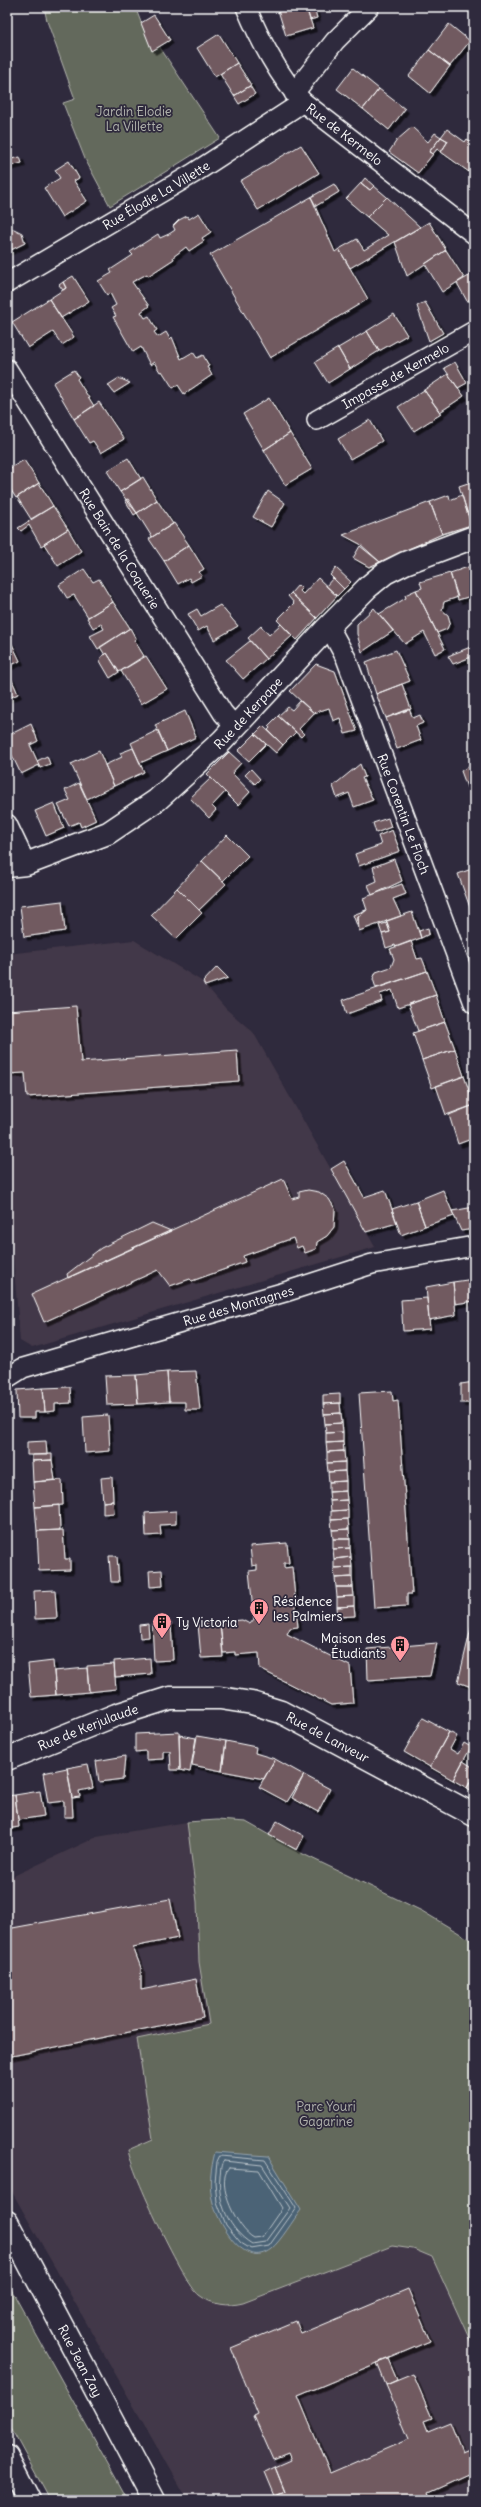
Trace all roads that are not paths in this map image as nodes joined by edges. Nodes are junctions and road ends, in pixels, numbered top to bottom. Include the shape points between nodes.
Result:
1 (246, 7) edge
2 (369, 7) edge
3 (298, 98) junction
4 (474, 234) edge
5 (7, 283) edge
6 (474, 331) edge
7 (7, 369) edge
8 (317, 420) dead end
9 (474, 537) edge
10 (326, 628) junction
11 (235, 727) junction
12 (7, 824) edge
13 (16, 865) edge
14 (474, 1003) edge
15 (474, 1246) edge
16 (7, 1378) edge
17 (170, 1698) joint
18 (8, 1755) edge
19 (474, 1815) edge
20 (7, 2222) edge
21 (7, 2457) edge
22 (29, 2500) edge
23 (154, 2500) edge

1 - 3 street, Rue de Kermelo via 255,29
2 - 3 street, Rue Élodie La Villette via 335,40
3 - 4 street, Rue de Kermelo
3 - 5 street, Rue Élodie La Villette via 212,163
6 - 8 street, Impasse de Kermelo
7 - 11 street, Rue Bain de la Coquerie via 223,713
9 - 10 street, Rue de Kerpape via 385,573
10 - 11 street, Rue de Kerpape
10 - 14 street, Rue Corentin Le Floch via 334,636 346,658
11 - 13 street, Rue de Kerpape via 157,800 108,833
12 - 13 street
15 - 16 street, Rue des Montagnes via 372,1264 23,1368
17 - 18 street, Rue de Kerjulaude via 116,1715 55,1741
17 - 19 street, Rue de Lanveur via 220,1698 252,1703 281,1712
20 - 23 street, Rue Jean Zay
21 - 22 street

